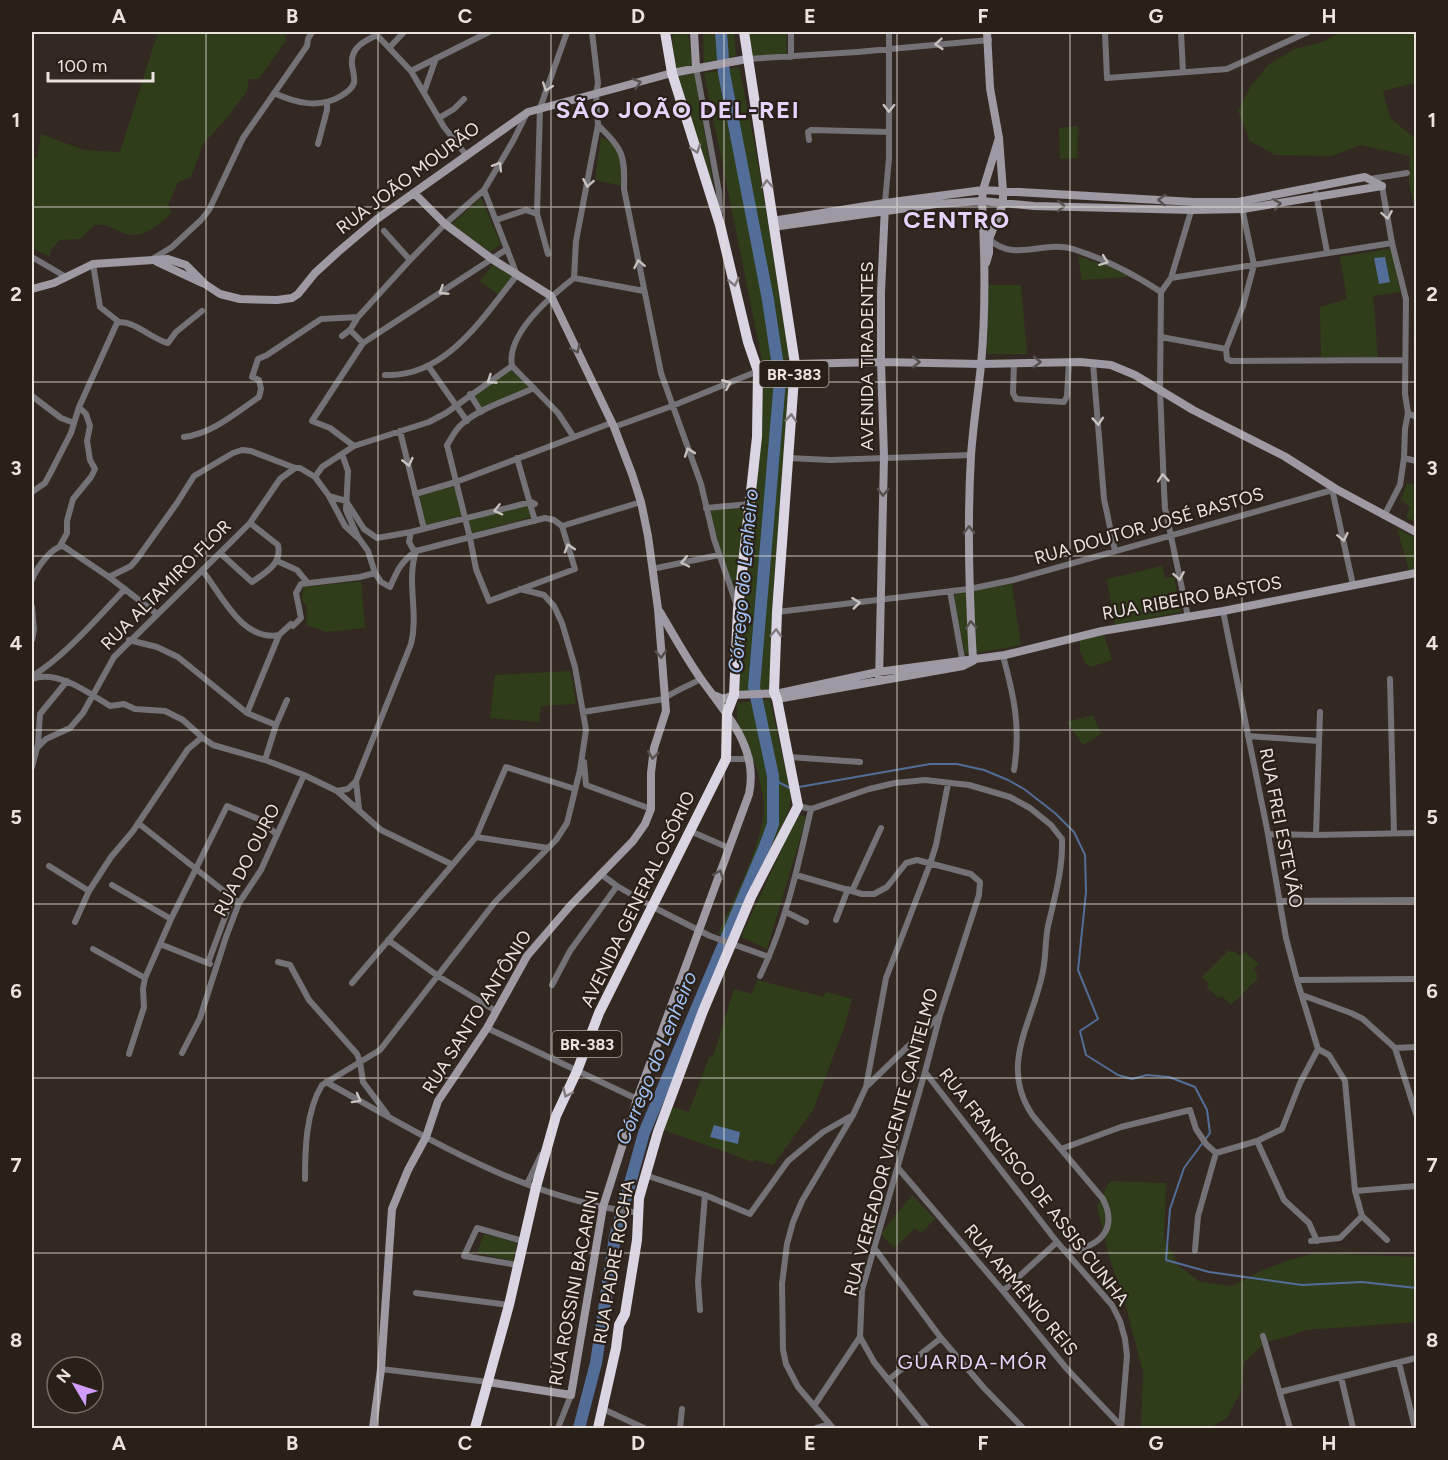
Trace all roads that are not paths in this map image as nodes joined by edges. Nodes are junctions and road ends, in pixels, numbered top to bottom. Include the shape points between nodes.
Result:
1 (312, 32) edge
2 (404, 32) edge
3 (489, 32) edge
4 (567, 32) edge
5 (592, 32) edge
6 (665, 32) edge
7 (693, 32) edge
8 (744, 32) edge
9 (791, 32) edge
10 (889, 32) edge
11 (1105, 32) edge
12 (1182, 32) edge
13 (1308, 32) edge
14 (375, 33) edge
15 (988, 36) edge
16 (389, 48) junction
17 (889, 49) junction
18 (791, 57) junction
19 (436, 58) junction
20 (747, 59) junction
21 (699, 67) junction
22 (411, 71) junction
23 (1183, 72) junction
24 (672, 73) junction
25 (424, 92) junction
26 (274, 93) junction
27 (596, 94) junction
28 (464, 99) dead end
29 (327, 102) junction
30 (540, 108) junction
31 (528, 112) junction
32 (439, 118) junction
33 (598, 125) junction
34 (889, 132) junction
35 (999, 138) junction
36 (809, 140) dead end
37 (318, 144) dead end
38 (467, 156) junction
39 (1407, 173) dead end
40 (1367, 178) junction
41 (1314, 186) junction
42 (1382, 186) junction
43 (484, 190) junction
44 (983, 190) junction
45 (1004, 191) junction
46 (414, 193) junction
47 (1317, 197) junction
48 (982, 201) junction
49 (1003, 204) junction
50 (1193, 206) junction
51 (1240, 206) junction
52 (885, 207) junction
53 (537, 214) junction
54 (496, 220) junction
55 (445, 224) junction
56 (773, 224) junction
57 (983, 224) junction
58 (720, 225) junction
59 (384, 231) dead end
60 (989, 239) junction
61 (1392, 243) junction
62 (507, 249) junction
63 (1327, 252) junction
64 (548, 254) dead end
65 (32, 257) edge
66 (492, 259) junction
67 (410, 260) junction
68 (151, 261) junction
69 (93, 264) junction
70 (1254, 265) junction
71 (984, 269) junction
72 (517, 275) junction
73 (66, 277) junction
74 (574, 278) junction
75 (1171, 278) junction
76 (32, 289) edge
77 (644, 291) junction
78 (1161, 292) junction
79 (551, 296) junction
80 (202, 311) dead end
81 (358, 317) junction
82 (117, 324) junction
83 (350, 330) junction
84 (342, 336) dead end
85 (1161, 337) junction
86 (363, 343) junction
87 (1226, 349) junction
88 (1405, 360) junction
89 (880, 362) junction
90 (1069, 362) junction
91 (1014, 363) junction
92 (1093, 363) junction
93 (791, 364) junction
94 (981, 364) junction
95 (512, 366) junction
96 (429, 367) junction
97 (760, 370) junction
98 (386, 375) dead end
99 (534, 388) junction
100 (1160, 388) junction
101 (470, 394) junction
102 (32, 396) edge
103 (457, 405) junction
104 (672, 406) junction
105 (79, 407) junction
106 (481, 412) junction
107 (1408, 413) junction
108 (1416, 417) edge
109 (467, 421) junction
110 (74, 423) junction
111 (612, 425) junction
112 (400, 431) junction
113 (573, 436) junction
114 (184, 437) dead end
115 (354, 446) junction
116 (342, 454) junction
117 (971, 455) junction
118 (884, 457) junction
119 (517, 458) junction
120 (788, 458) junction
121 (1404, 458) junction
122 (1416, 461) edge
123 (295, 468) junction
124 (315, 477) junction
125 (456, 482) junction
126 (1334, 489) junction
127 (32, 492) edge
128 (415, 494) junction
129 (329, 496) junction
130 (346, 501) junction
131 (640, 502) junction
132 (533, 503) junction
133 (750, 504) junction
134 (706, 508) junction
135 (1384, 516) junction
136 (466, 519) junction
137 (535, 521) junction
138 (250, 523) junction
139 (562, 526) junction
140 (424, 529) junction
141 (411, 532) junction
142 (1416, 532) edge
143 (1170, 536) junction
144 (358, 537) junction
145 (470, 538) junction
146 (60, 546) junction
147 (416, 550) junction
148 (1115, 551) junction
149 (220, 553) junction
150 (719, 555) junction
151 (277, 561) junction
152 (652, 569) junction
153 (202, 570) junction
154 (375, 573) junction
155 (1416, 573) edge
156 (109, 577) junction
157 (32, 580) edge
158 (307, 582) junction
159 (1353, 585) junction
160 (125, 589) junction
161 (520, 589) junction
162 (969, 589) junction
163 (950, 591) junction
164 (880, 600) junction
165 (32, 607) edge
166 (658, 609) junction
167 (738, 609) junction
168 (1223, 611) junction
169 (777, 612) junction
170 (157, 614) junction
171 (1188, 617) junction
172 (279, 635) junction
173 (32, 640) edge
174 (129, 640) junction
175 (1003, 656) junction
176 (973, 660) junction
177 (963, 663) junction
178 (878, 677) junction
179 (32, 678) edge
180 (701, 679) junction
181 (1390, 679) dead end
182 (67, 681) junction
183 (92, 694) junction
184 (772, 694) junction
185 (734, 695) junction
186 (715, 696) junction
187 (664, 699) junction
188 (287, 700) dead end
189 (583, 712) junction
190 (1320, 712) dead end
191 (247, 713) junction
192 (727, 713) junction
193 (276, 725) junction
194 (1248, 736) junction
195 (202, 738) junction
196 (1319, 741) junction
197 (37, 748) junction
198 (584, 752) junction
199 (789, 757) junction
200 (726, 759) junction
201 (750, 759) junction
202 (265, 760) junction
203 (860, 762) dead end
204 (32, 767) edge
205 (1014, 770) dead end
206 (304, 774) junction
207 (356, 781) junction
208 (948, 784) junction
209 (575, 789) junction
210 (337, 791) junction
211 (797, 802) junction
212 (651, 809) junction
213 (811, 809) junction
214 (359, 810) junction
215 (138, 823) junction
216 (881, 828) dead end
217 (689, 831) junction
218 (1394, 833) junction
219 (1416, 833) edge
220 (276, 834) junction
221 (1268, 834) junction
222 (1316, 835) junction
223 (476, 837) junction
224 (548, 848) junction
225 (729, 848) junction
226 (451, 864) junction
227 (930, 864) junction
228 (49, 866) dead end
229 (195, 870) junction
230 (796, 874) junction
231 (602, 875) junction
232 (112, 885) dead end
233 (617, 886) junction
234 (850, 890) junction
235 (89, 891) junction
236 (232, 898) junction
237 (1416, 900) edge
238 (1279, 901) junction
239 (239, 903) junction
240 (653, 907) junction
241 (786, 912) junction
242 (171, 919) junction
243 (836, 920) dead end
244 (75, 922) dead end
245 (806, 922) dead end
246 (698, 929) junction
247 (388, 940) junction
248 (160, 944) junction
249 (729, 944) junction
250 (93, 949) dead end
251 (769, 957) junction
252 (278, 962) dead end
253 (208, 963) junction
254 (216, 966) junction
255 (438, 976) junction
256 (760, 976) dead end
257 (146, 978) junction
258 (1416, 979) edge
259 (1297, 980) junction
260 (352, 983) dead end
261 (552, 985) dead end
262 (1302, 995) junction
263 (496, 1011) junction
264 (940, 1016) junction
265 (487, 1028) junction
266 (1416, 1047) edge
267 (1395, 1048) junction
268 (1318, 1049) junction
269 (182, 1053) dead end
270 (129, 1054) dead end
271 (360, 1062) junction
272 (577, 1071) junction
273 (925, 1072) junction
274 (326, 1082) junction
275 (866, 1087) junction
276 (637, 1099) junction
277 (1416, 1114) edge
278 (854, 1115) junction
279 (389, 1116) junction
280 (426, 1137) junction
281 (1257, 1141) junction
282 (1061, 1149) junction
283 (1216, 1153) junction
284 (898, 1168) junction
285 (645, 1175) junction
286 (304, 1179) dead end
287 (531, 1185) junction
288 (1416, 1186) edge
289 (1355, 1191) junction
290 (705, 1195) junction
291 (604, 1208) junction
292 (635, 1212) junction
293 (1362, 1216) junction
294 (1387, 1240) dead end
295 (523, 1241) junction
296 (1057, 1242) junction
297 (875, 1249) junction
298 (1195, 1250) dead end
299 (1067, 1252) junction
300 (517, 1265) junction
301 (1003, 1291) junction
302 (416, 1293) dead end
303 (509, 1305) junction
304 (700, 1310) dead end
305 (860, 1336) junction
306 (1263, 1336) dead end
307 (941, 1338) junction
308 (1416, 1358) edge
309 (1399, 1363) junction
310 (381, 1369) junction
311 (1341, 1377) junction
312 (888, 1380) junction
313 (488, 1382) junction
314 (1280, 1392) junction
315 (571, 1395) junction
316 (814, 1406) junction
317 (682, 1408) dead end
318 (603, 1409) junction
319 (831, 1426) edge
320 (373, 1428) edge
321 (475, 1428) edge
322 (558, 1428) edge
323 (598, 1428) edge
324 (644, 1428) edge
325 (680, 1428) edge
326 (816, 1428) edge
327 (927, 1428) edge
328 (1023, 1428) edge
329 (1122, 1428) edge
330 (1290, 1428) edge
331 (1353, 1428) edge
332 (1415, 1428) edge

1 - 26 street via 307,46
2 - 16 street
3 - 19 street
4 -> 30 street
5 - 27 street via 598,73
6 - 24 highway, BR-383
7 - 21 street
8 - 20 highway, BR-383
9 - 18 street
10 - 17 street, AVENIDA TIRADENTES
11 - 23 street via 1107,78
12 - 23 street
13 - 23 street via 1227,69
14 - 16 street
14 - 29 street via 353,54 352,87
15 -> 17 street
15 - 35 street via 990,88
16 - 22 street
17 - 18 street
17 -> 34 street, AVENIDA TIRADENTES
18 - 20 street
19 - 22 street
19 - 25 street
20 - 21 street, RUA JOÃO MOURÃO
56 -> 20 highway, BR-383
21 - 24 street, RUA JOÃO MOURÃO
21 - 58 street via 719,192
22 - 25 street
27 -> 24 street, RUA JOÃO MOURÃO
24 -> 58 highway, BR-383
25 - 32 street
26 - 29 street via 298,102
26 - 68 street via 242,140 205,216
27 - 30 street, RUA JOÃO MOURÃO
27 - 33 street
28 - 32 street
29 - 37 street
30 - 31 street, RUA JOÃO MOURÃO
30 - 53 street
31 - 38 street, RUA JOÃO MOURÃO
43 -> 31 street
32 - 38 street
33 -> 74 street via 576,241
77 -> 33 street via 624,189 625,164 616,143
34 - 36 street via 811,130
34 - 52 street, AVENIDA TIRADENTES
35 - 44 street
35 - 45 street
38 - 46 street, RUA JOÃO MOURÃO
39 - 40 street
40 - 41 street
40 - 42 street
41 - 47 street
41 - 51 street
42 - 47 street
42 -> 61 street
43 - 54 street
43 - 55 street
44 - 45 street
44 - 48 street
44 - 52 street
45 - 49 street
50 -> 45 street
46 - 55 street
46 - 68 street, RUA JOÃO MOURÃO via 338,252 292,298 240,299 220,294 183,263 168,259
51 -> 47 street
47 - 63 street
48 - 49 street
48 - 52 street
48 - 57 street
49 -> 50 street
49 - 60 street
50 - 51 street
50 - 75 street
51 - 70 street
52 - 56 street
52 - 89 street, AVENIDA TIRADENTES
53 - 54 street via 526,210
53 - 64 street
54 - 62 street
55 - 66 street
55 - 67 street
56 - 93 highway, BR-383
57 - 60 street
57 - 71 street
58 -> 97 highway, BR-383 via 748,342
59 - 67 street
60 - 71 street
60 -> 78 street via 997,247 1010,250 1072,249 1110,262
61 - 63 street
61 - 88 street via 1406,299
62 - 66 street
62 - 72 street
63 - 70 street
65 - 73 street
66 - 72 street
66 -> 86 street
67 - 81 street
68 - 69 street, RUA JOÃO MOURÃO
69 - 73 street
69 - 82 street via 100,307
70 - 75 street
70 - 87 street
71 - 94 street
72 - 79 street
72 - 96 street via 469,334
73 - 76 street
74 - 77 street
74 - 79 street
75 - 78 street
77 - 104 street
78 - 85 street
79 - 95 street via 522,331 510,357
79 -> 111 street, RUA SANTO ANTÔNIO
80 - 82 street via 168,343 131,324
81 - 83 street
81 - 114 street via 321,319 258,359 252,377 259,380 259,397 204,432
82 - 105 street
83 - 84 street
83 - 86 street
85 - 87 street
85 - 100 street
86 - 115 street via 312,421 330,428
87 - 88 street via 1226,357 1231,361
88 - 107 street
89 - 93 street
89 -> 94 street
89 - 118 street, AVENIDA TIRADENTES
91 -> 90 street
90 - 91 street via 1064,402 1016,399
90 - 92 street
91 - 94 street
92 - 100 street via 1115,366
92 -> 148 street via 1104,499
93 - 97 street
120 -> 93 highway, BR-383
94 - 117 street
95 - 99 street
95 -> 101 street
96 - 98 street
96 - 103 street
104 -> 97 street
97 - 133 highway, BR-383
99 - 106 street
99 - 113 street via 558,412
100 - 126 street via 1193,410 1284,456
143 -> 100 street via 1163,479
101 - 103 street
101 - 106 street
102 - 110 street
103 - 109 street
103 - 112 street via 429,422
104 - 111 street
134 -> 104 street
105 - 110 street
105 - 146 street via 90,426 87,440 94,469 73,499 67,533
106 - 109 street
107 - 108 street
107 - 121 street
109 - 125 street via 447,445
110 - 127 street via 45,483
111 - 113 street
111 - 131 street, RUA SANTO ANTÔNIO
112 - 115 street
112 -> 128 street
113 - 119 street
115 - 116 street
116 - 124 street via 322,467
116 - 130 street via 348,471
117 - 118 street
162 -> 117 street
118 - 120 street
118 -> 164 street, AVENIDA TIRADENTES
119 - 125 street
119 - 132 street
120 - 169 highway, BR-383
121 - 122 street
121 - 135 street via 1400,485
123 - 124 street
123 - 138 street, RUA ALTAMIRO FLOR via 280,479
123 - 156 street via 242,450 202,471 194,476 131,566
124 - 129 street
125 - 128 street
125 - 136 street
126 - 135 street
126 - 143 street, RUA DOUTOR JOSÉ BASTOS
126 -> 159 street
128 - 140 street
129 - 130 street
129 - 144 street via 346,528
130 - 141 street via 374,537
130 - 144 street
131 - 139 street
131 - 152 street, RUA SANTO ANTÔNIO
132 -> 136 street
132 - 137 street
133 - 134 street
133 - 167 highway, BR-383
134 - 150 street
135 - 142 street
136 - 140 street
136 - 145 street
137 - 139 street via 550,518
137 - 145 street
138 - 149 street, RUA ALTAMIRO FLOR
138 - 151 street via 278,545
161 -> 139 street via 575,569
140 - 141 street
141 - 147 street via 409,542
143 - 148 street, RUA DOUTOR JOSÉ BASTOS
143 -> 171 street
144 - 154 street
145 - 147 street
145 - 161 street via 476,569 489,601
146 - 156 street
146 - 157 street via 34,572
147 - 154 street via 398,567 392,587 381,582
147 - 207 street via 411,575 414,629 410,650
148 - 162 street, RUA DOUTOR JOSÉ BASTOS
149 - 151 street via 252,582
149 - 153 street, RUA ALTAMIRO FLOR
150 -> 152 street
150 - 167 street
151 - 158 street via 297,570
152 - 166 street, RUA SANTO ANTÔNIO
153 - 170 street, RUA ALTAMIRO FLOR
153 - 172 street via 247,628 272,637
154 - 158 street
155 - 159 street, RUA RIBEIRO BASTOS
156 - 160 street
158 - 172 street via 296,590 300,620
159 - 168 street, RUA RIBEIRO BASTOS
160 - 170 street
160 - 179 street
161 - 189 street via 543,595 557,610 575,666
162 - 163 street, RUA DOUTOR JOSÉ BASTOS
176 -> 162 street
163 - 164 street, RUA DOUTOR JOSÉ BASTOS
163 - 177 street
169 -> 164 street, RUA DOUTOR JOSÉ BASTOS
164 - 178 street, AVENIDA TIRADENTES
165 - 173 street
166 - 180 street, RUA ROSSINI BACARINI
166 -> 187 street, RUA SANTO ANTÔNIO
167 - 185 highway, BR-383
168 - 171 street, RUA RIBEIRO BASTOS
168 - 194 street, RUA FREI ESTEVÃO
184 -> 169 highway, BR-383
170 - 174 street, RUA ALTAMIRO FLOR
171 - 175 street, RUA RIBEIRO BASTOS via 1102,630
172 - 191 street
174 - 183 street, RUA ALTAMIRO FLOR
174 - 191 street via 178,657
175 - 176 street, RUA RIBEIRO BASTOS
175 - 205 street via 1015,703
176 - 177 street, RUA RIBEIRO BASTOS
177 - 178 street, RUA RIBEIRO BASTOS
178 - 184 street, RUA RIBEIRO BASTOS
179 - 182 street
180 - 186 street, RUA ROSSINI BACARINI
180 - 187 street
181 - 218 street
182 - 183 street
182 - 197 street via 40,714
183 - 195 street via 110,706 124,704 135,709 165,711 183,720
183 - 197 street, RUA ALTAMIRO FLOR via 70,728 46,739
184 - 185 street, RUA RIBEIRO BASTOS
184 - 199 highway, BR-383
185 - 186 street, RUA RIBEIRO BASTOS via 723,699
185 - 192 highway, AVENIDA GENERAL OSÓRIO / BR-383
186 - 192 street, RUA ROSSINI BACARINI
187 - 189 street
187 -> 212 street, RUA SANTO ANTÔNIO via 666,716 658,730 651,773
188 - 193 street
189 - 198 street
190 - 196 street
191 - 193 street
192 - 200 highway, AVENIDA GENERAL OSÓRIO / BR-383
192 - 201 street, RUA ROSSINI BACARINI
193 - 202 street
194 - 196 street
194 - 221 street, RUA FREI ESTEVÃO
195 - 202 street
195 - 215 street via 188,749
196 - 222 street
197 - 204 street
198 - 209 street
198 - 212 street via 586,785
199 - 203 street
199 - 211 highway, BR-383
200 - 201 street
200 - 217 highway, AVENIDA GENERAL OSÓRIO / BR-383
201 - 225 street, RUA ROSSINI BACARINI via 749,794
202 - 206 street
206 - 210 street
206 - 220 street, RUA DO OURO
207 - 210 street via 348,789
207 - 214 street
208 - 213 street via 925,780 896,783
208 - 227 street
208 - 282 street via 969,785 1010,796 1051,825 1062,839 1060,878 1048,928 1044,970 1019,1047 1017,1080 1026,1105
209 - 223 street via 506,767
209 - 224 street via 567,822
210 - 214 street
211 - 213 street
211 - 249 highway, RUA PADRE ROCHA
212 - 231 street, RUA SANTO ANTÔNIO via 637,837
213 - 230 street
214 - 226 street via 381,830
215 - 229 street
215 - 235 street
216 - 234 street
217 - 225 street
217 - 240 highway, AVENIDA GENERAL OSÓRIO / BR-383
218 - 219 street
218 - 222 street
220 - 229 street via 261,820 227,806
220 - 239 street, RUA DO OURO via 261,870
221 - 222 street
221 - 238 street, RUA FREI ESTEVÃO
223 - 224 street
223 - 226 street
224 - 255 street via 495,902
246 -> 225 street, RUA ROSSINI BACARINI
226 - 247 street
227 - 234 street via 917,860 906,863 879,893 868,895
227 - 264 street, RUA VEREADOR VICENTE CANTELMO via 971,874 980,882
227 - 275 street via 886,978
228 - 235 street
229 - 236 street
229 - 242 street
230 - 234 street
230 - 241 street
231 - 233 street
231 - 263 street, RUA SANTO ANTÔNIO via 539,940
232 - 242 street
233 - 240 street
233 - 261 street via 570,951
234 - 243 street
235 - 244 street
236 - 239 street
236 - 253 street
237 - 238 street
238 - 259 street, RUA FREI ESTEVÃO
239 - 254 street, RUA DO OURO
240 - 246 street
240 - 272 highway, AVENIDA GENERAL OSÓRIO / BR-383 via 599,1012
241 - 245 street
241 - 251 street
242 - 248 street
246 - 249 street
246 - 276 street, RUA ROSSINI BACARINI
247 - 255 street
247 - 260 street
248 - 253 street
248 - 257 street
249 - 251 street
249 - 285 highway, RUA PADRE ROCHA
250 - 257 street
251 - 256 street
252 - 271 street via 290,965 309,1000 355,1051
253 - 254 street
254 - 269 street, RUA DO OURO via 195,1028
255 - 263 street
255 - 271 street via 380,1050
257 - 270 street via 144,1007
258 - 259 street
259 - 262 street, RUA FREI ESTEVÃO
262 - 267 street via 1363,1019
262 - 268 street, RUA FREI ESTEVÃO
263 - 265 street, RUA SANTO ANTÔNIO
264 - 273 street, RUA VEREADOR VICENTE CANTELMO
264 - 275 street
265 - 272 street
265 - 280 street, RUA SANTO ANTÔNIO via 438,1101
266 - 267 street
267 - 277 street
268 - 281 street via 1284,1127
268 - 289 street via 1329,1055 1345,1081
271 - 274 street
271 - 279 street via 363,1082
272 - 276 street
272 -> 287 highway, AVENIDA GENERAL OSÓRIO / BR-383
273 - 284 street, RUA VEREADOR VICENTE CANTELMO
273 - 296 street, RUA FRANCISCO DE ASSIS CUNHA
274 -> 279 street
274 - 286 street via 310,1114
275 - 278 street
276 - 291 street, RUA ROSSINI BACARINI
278 - 290 street via 823,1132 788,1161 750,1214
278 - 316 street via 802,1201 787,1244 782,1284 783,1350 792,1377
279 - 280 street
280 - 287 street
280 - 310 street, RUA SANTO ANTÔNIO via 390,1216
281 - 283 street
281 - 293 street via 1284,1200 1309,1223 1314,1241 1340,1238
282 - 283 street via 1121,1127 1188,1110 1196,1129
282 - 299 street via 1109,1210 1105,1234 1084,1250
283 - 298 street via 1198,1216
284 - 297 street, RUA VEREADOR VICENTE CANTELMO
284 - 301 street, RUA ARMÊNIO REIS
285 - 290 street
285 - 292 highway, RUA PADRE ROCHA
287 - 291 street
287 - 295 highway, AVENIDA GENERAL OSÓRIO / BR-383
288 - 289 street
289 - 293 street
290 - 304 street via 698,1282
291 - 292 street
291 - 315 street, RUA ROSSINI BACARINI
292 - 318 highway, RUA PADRE ROCHA via 625,1314 619,1325
293 - 294 street
295 - 300 highway, AVENIDA GENERAL OSÓRIO / BR-383
295 - 300 street via 477,1228 464,1256
296 - 299 street, RUA FRANCISCO DE ASSIS CUNHA
296 - 301 street
297 - 305 street, RUA VEREADOR VICENTE CANTELMO via 862,1290
297 - 307 street
299 - 329 street, RUA FRANCISCO DE ASSIS CUNHA via 1112,1305 1120,1321 1127,1356
300 - 303 highway, AVENIDA GENERAL OSÓRIO / BR-383
301 - 329 street, RUA ARMÊNIO REIS
302 - 303 street
303 - 313 highway, AVENIDA GENERAL OSÓRIO / BR-383
305 - 312 street
305 - 316 street
306 - 314 street
307 - 312 street
307 - 328 street
308 - 309 street
309 - 311 street
309 - 332 street
310 - 313 street
310 - 320 street, RUA SANTO ANTÔNIO
311 - 314 street
311 - 331 street
312 - 327 street
313 - 315 street
313 - 321 highway, AVENIDA GENERAL OSÓRIO / BR-383
314 - 330 street
315 - 322 street, RUA ROSSINI BACARINI
316 - 319 street
317 - 325 street
318 - 323 highway, RUA PADRE ROCHA
318 - 324 street
319 - 326 street

